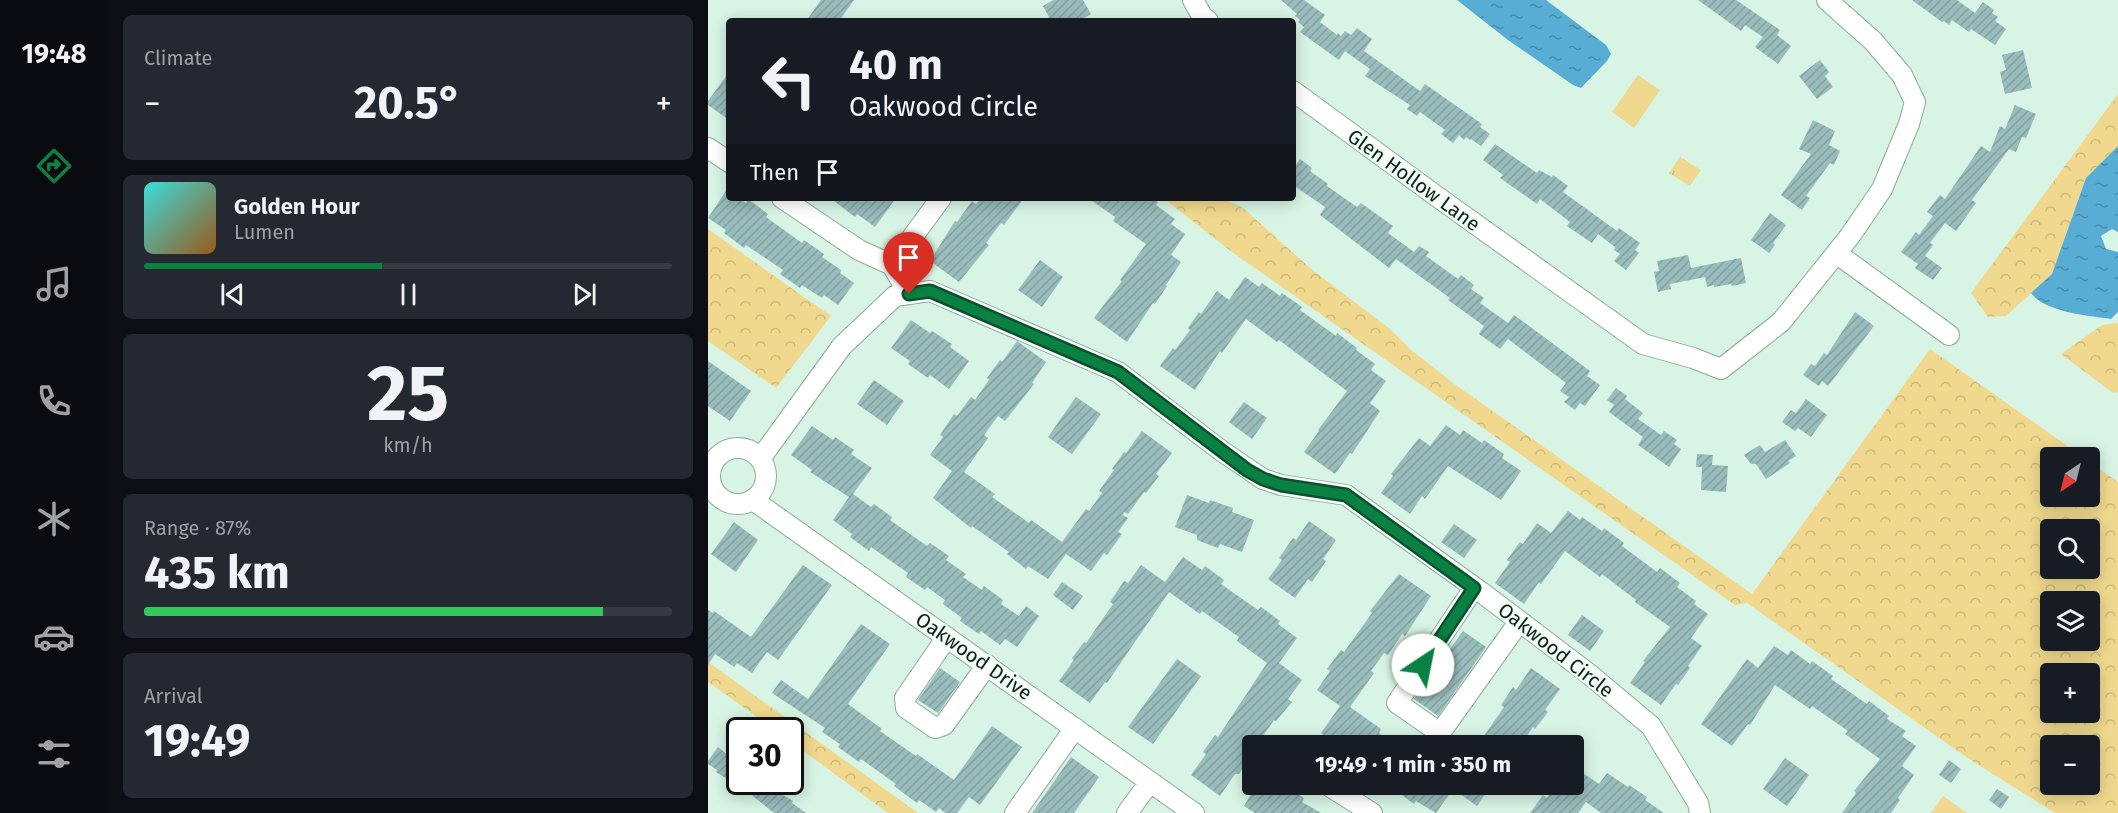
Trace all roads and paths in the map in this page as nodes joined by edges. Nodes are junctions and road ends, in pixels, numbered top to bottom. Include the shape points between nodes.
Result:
1 (1193, 0) edge
2 (1833, 4) edge
3 (1204, 18) edge
4 (1296, 93) edge
5 (708, 148) edge
6 (726, 160) edge
7 (786, 201) edge
8 (939, 201) edge
9 (1836, 253) junction
10 (892, 265) junction
11 (909, 294) junction
12 (1949, 335) dead end
13 (712, 454) edge
14 (760, 459) junction
15 (709, 479) edge
16 (753, 500) junction
17 (1474, 588) junction
18 (1519, 622) junction
19 (947, 637) junction
20 (987, 665) junction
21 (1075, 728) junction
22 (1150, 782) junction
23 (1343, 795) edge
24 (1190, 812) edge
25 (1015, 813) edge
26 (1127, 813) edge
27 (1372, 813) edge
28 (1700, 813) edge

1 - 3 street
2 - 9 street via 1902,75 1915,102 1882,189
4 - 9 street, Glen Hollow Lane via 1643,344 1721,369 1780,322
5 - 6 street
7 - 10 street via 859,250
8 - 10 street
9 - 12 street
10 - 11 street
11 - 14 street, Oakwood Circle via 895,296 842,346
11 - 17 street, Oakwood Circle via 930,291 1118,372 1247,470 1281,485 1346,495
13 - 14 street via 737,447
13 - 15 street
14 - 16 street via 766,478
15 - 16 street via 712,489 725,502 743,504
16 - 19 street, Oakwood Drive
17 - 18 street, Oakwood Circle
17 - 18 street via 1397,703 1440,733
18 - 28 street, Oakwood Circle via 1651,726 1698,803
19 - 20 street, Oakwood Drive
19 - 20 street via 905,698 906,708 935,728 944,725
20 - 21 street, Oakwood Drive
21 - 22 street, Oakwood Drive
21 - 25 street
22 - 24 street, Oakwood Drive
22 - 26 street
23 - 27 street

